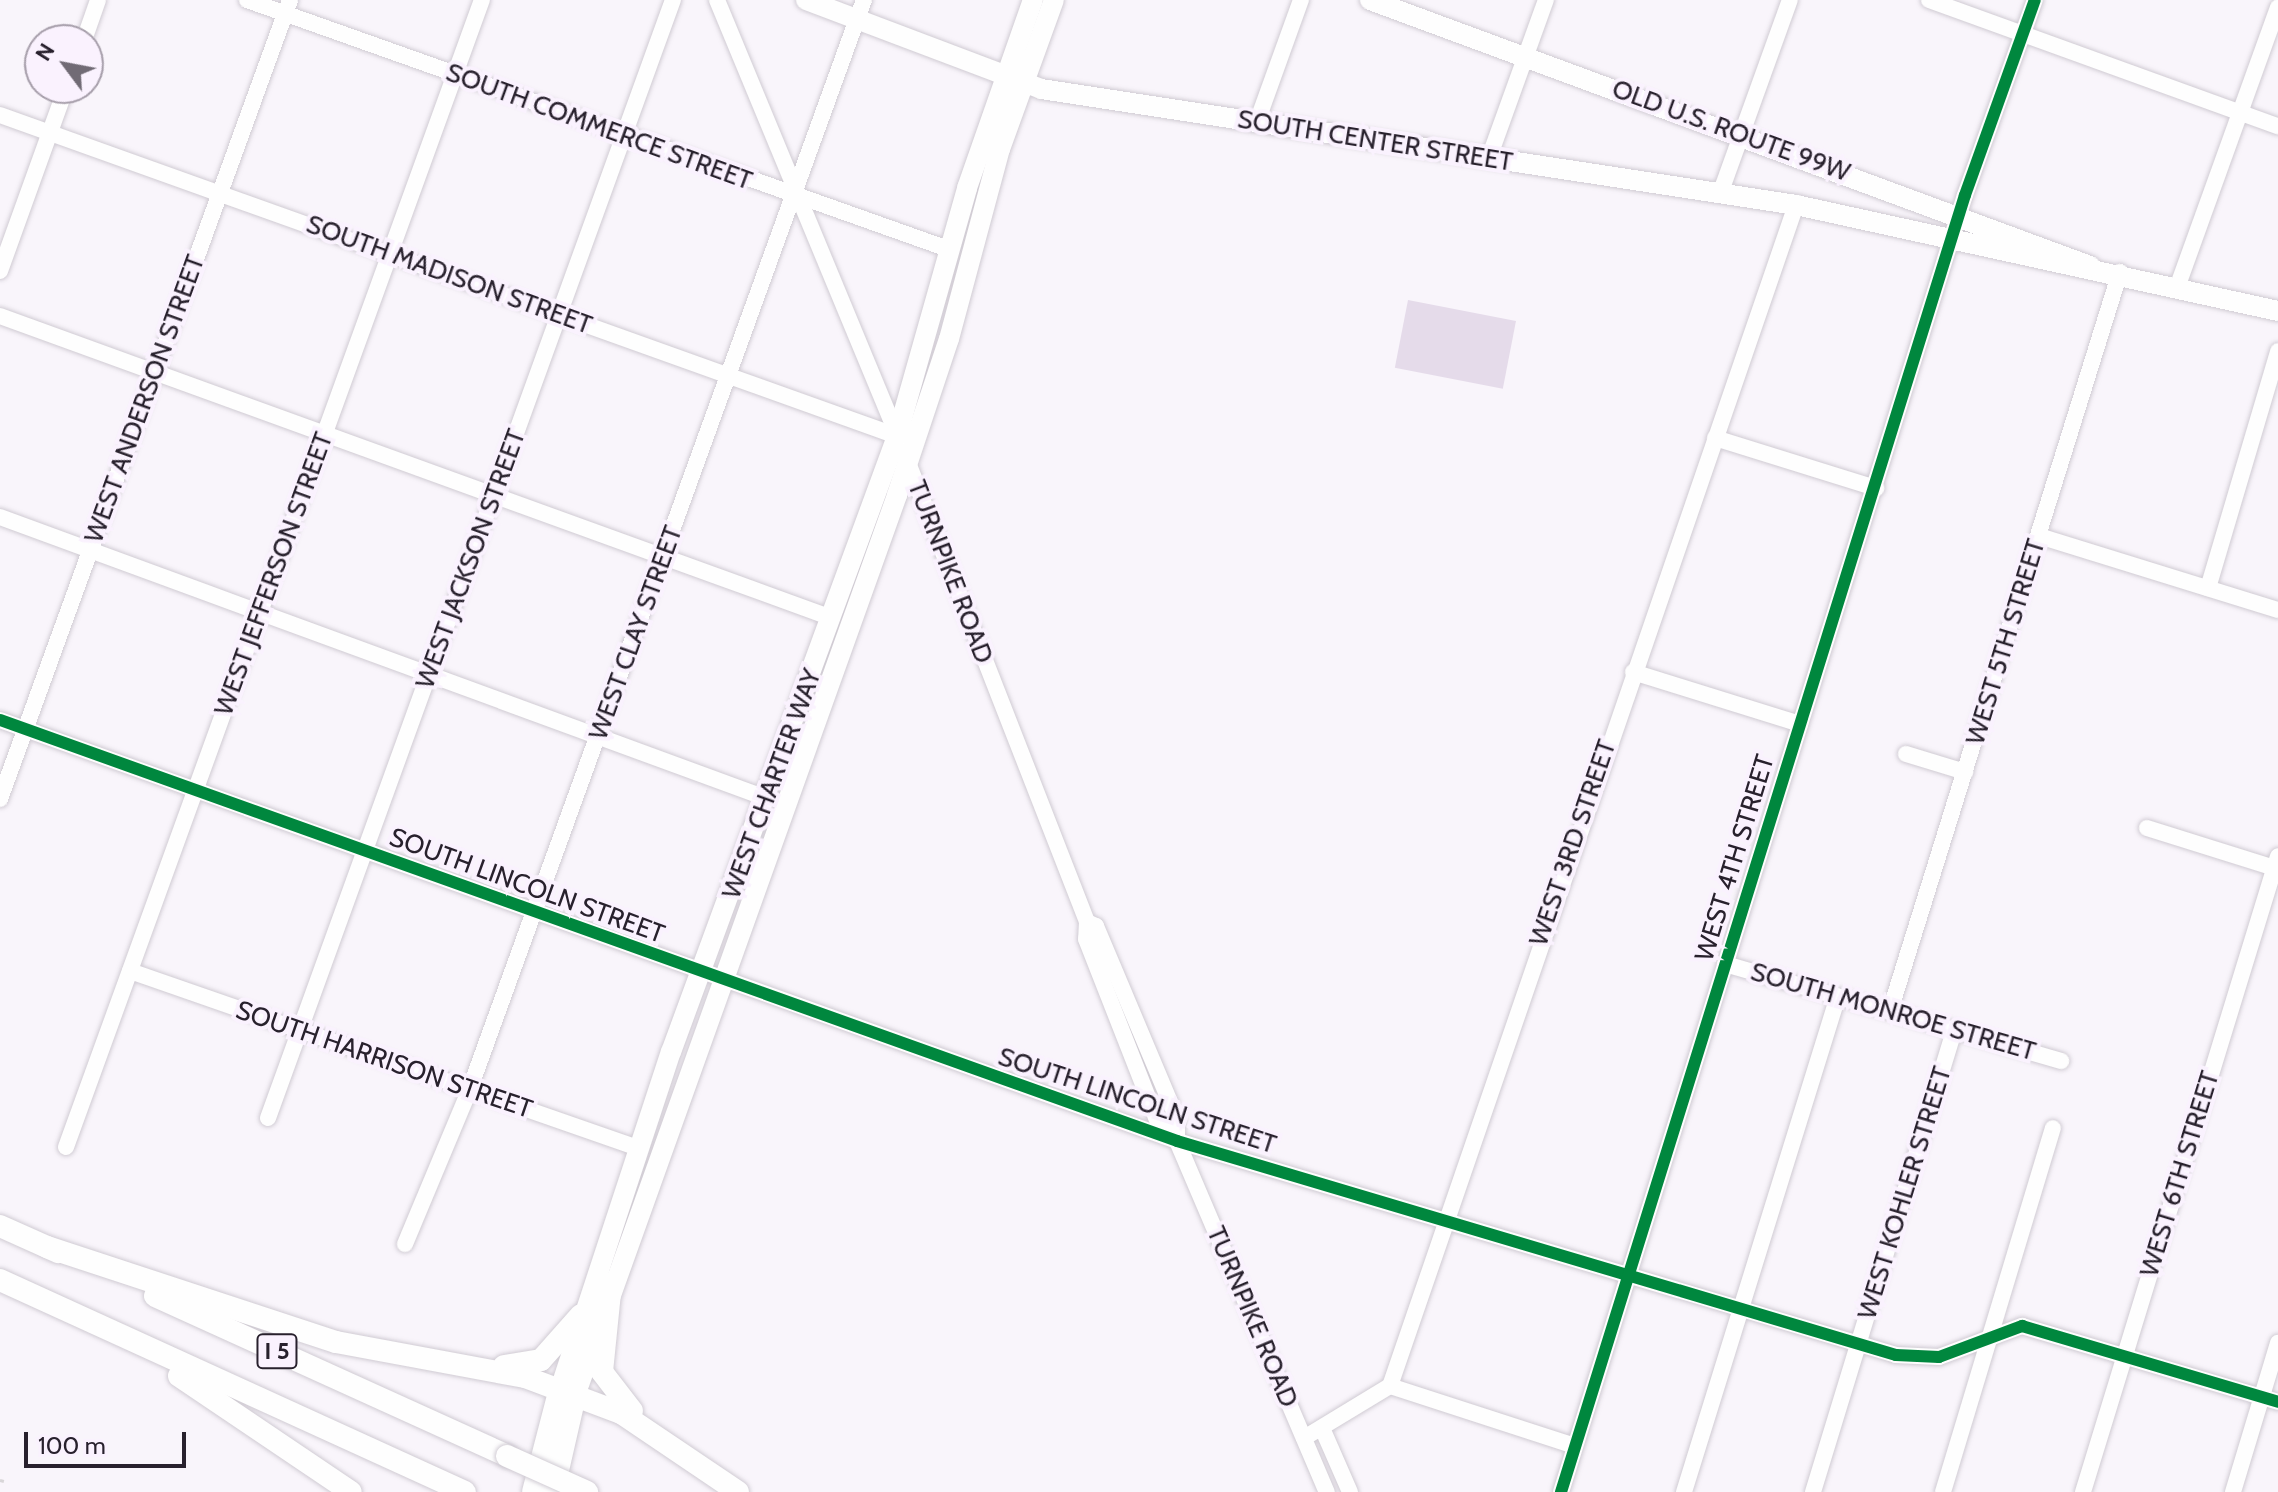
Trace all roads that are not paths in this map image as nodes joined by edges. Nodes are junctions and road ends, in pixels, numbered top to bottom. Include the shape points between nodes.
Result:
1 (98, 0) edge
2 (247, 0) edge
3 (482, 0) edge
4 (673, 0) edge
5 (717, 0) edge
6 (806, 0) edge
7 (1033, 0) edge
8 (1054, 0) edge
9 (1301, 0) edge
10 (1370, 0) edge
11 (1546, 0) edge
12 (1790, 0) edge
13 (1929, 0) edge
14 (2035, 0) edge
15 (288, 7) edge
16 (2278, 7) edge
17 (861, 9) edge
18 (90, 24) edge
19 (2023, 34) junction
20 (1526, 56) junction
21 (455, 75) junction
22 (1015, 78) junction
23 (60, 104) edge
24 (2240, 112) junction
25 (0, 115) edge
26 (1257, 122) junction
27 (2278, 126) edge
28 (50, 132) junction
29 (1742, 134) junction
30 (624, 136) junction
31 (1489, 158) junction
32 (795, 192) junction
33 (220, 193) junction
34 (1720, 194) junction
35 (1796, 205) junction
36 (1959, 218) junction
37 (1956, 239) junction
38 (951, 250) junction
39 (390, 254) junction
40 (2090, 266) junction
41 (0, 271) edge
42 (2120, 272) junction
43 (2178, 285) junction
44 (2278, 311) edge
45 (559, 315) junction
46 (0, 316) edge
47 (2278, 351) edge
48 (155, 371) junction
49 (729, 375) junction
50 (325, 433) junction
51 (897, 436) junction
52 (1715, 438) junction
53 (907, 460) junction
54 (1876, 488) junction
55 (494, 494) junction
56 (0, 517) edge
57 (2039, 536) junction
58 (90, 550) junction
59 (664, 554) junction
60 (2208, 588) junction
61 (2278, 610) edge
62 (260, 611) junction
63 (832, 618) junction
64 (429, 672) junction
65 (1633, 672) junction
66 (829, 677) junction
67 (0, 720) edge
68 (1800, 724) junction
69 (25, 729) junction
70 (599, 734) junction
71 (1906, 754) dead end
72 (1965, 772) junction
73 (195, 790) junction
74 (766, 798) junction
75 (0, 799) edge
76 (2147, 828) dead end
77 (365, 852) junction
78 (763, 861) junction
79 (2277, 864) edge
80 (534, 911) junction
81 (1725, 964) junction
82 (130, 971) junction
83 (711, 977) junction
84 (1838, 996) junction
85 (1890, 1011) junction
86 (300, 1030) junction
87 (1954, 1031) junction
88 (2061, 1061) dead end
89 (469, 1091) junction
90 (268, 1118) dead end
91 (2053, 1128) dead end
92 (1177, 1141) junction
93 (66, 1147) dead end
94 (638, 1148) junction
95 (1442, 1218) junction
96 (0, 1226) edge
97 (629, 1235) junction
98 (405, 1244) dead end
99 (47, 1247) junction
100 (1630, 1274) junction
101 (0, 1280) edge
102 (611, 1283) junction
103 (56, 1306) junction
104 (1741, 1308) junction
105 (581, 1315) junction
106 (1989, 1339) junction
107 (2278, 1343) edge
108 (1858, 1344) junction
109 (2125, 1356) junction
110 (487, 1368) junction
111 (1390, 1386) junction
112 (567, 1394) junction
113 (2270, 1400) edge
114 (1322, 1428) junction
115 (1304, 1438) junction
116 (1575, 1446) junction
117 (679, 1451) junction
118 (351, 1492) edge
119 (465, 1492) edge
120 (533, 1492) edge
121 (553, 1492) edge
122 (587, 1492) edge
123 (738, 1492) edge
124 (1327, 1492) edge
125 (1350, 1492) edge
126 (1561, 1492) edge
127 (1684, 1492) edge
128 (1813, 1492) edge
129 (1943, 1492) edge
130 (2083, 1492) edge
131 (2233, 1492) edge

1 - 18 street
2 - 15 street, SOUTH COMMERCE STREET
3 - 21 street, WEST JEFFERSON STREET
4 - 30 street, WEST JACKSON STREET
5 - 32 street, TURNPIKE ROAD
6 - 17 main road, SOUTH CENTER STREET
7 - 22 main road
8 - 22 main road
9 - 26 street
10 - 20 main road, OLD U.S. ROUTE 99W
11 - 20 street
12 - 29 street
13 - 19 street
14 - 19 street, WEST 4TH STREET
15 - 21 street, SOUTH COMMERCE STREET
15 - 33 street, WEST ANDERSON STREET
16 - 24 street
17 - 22 main road, SOUTH CENTER STREET
17 - 32 street, WEST CLAY STREET
19 - 24 street
19 - 36 street, WEST 4TH STREET
20 - 29 main road, OLD U.S. ROUTE 99W
20 - 31 street
21 - 30 street, SOUTH COMMERCE STREET
21 - 39 street, WEST JEFFERSON STREET
22 - 26 main road, SOUTH CENTER STREET
22 - 38 main road, WEST CHARTER WAY
22 - 53 main road, WEST CHARTER WAY
23 - 28 street
24 - 27 street
24 - 43 street
25 - 28 street, SOUTH MADISON STREET
26 - 31 main road, SOUTH CENTER STREET
28 - 33 street, SOUTH MADISON STREET
28 - 41 street
29 - 34 street
29 - 36 main road, OLD U.S. ROUTE 99W
30 - 32 street, SOUTH COMMERCE STREET
30 - 45 street, WEST JACKSON STREET
31 - 34 main road, SOUTH CENTER STREET
32 - 38 street, SOUTH COMMERCE STREET
32 - 49 street, WEST CLAY STREET
32 - 51 street, TURNPIKE ROAD
33 - 39 street, SOUTH MADISON STREET
33 - 48 street, WEST ANDERSON STREET
34 - 35 main road, SOUTH CENTER STREET
35 - 37 main road, SOUTH CENTER STREET
35 - 52 street, WEST 3RD STREET
36 - 37 street, WEST 4TH STREET
36 - 40 main road, OLD U.S. ROUTE 99W
37 - 40 main road, OLD U.S. ROUTE 99W via 2072,269
37 - 54 street, WEST 4TH STREET
38 - 51 main road, WEST CHARTER WAY
39 - 45 street, SOUTH MADISON STREET
39 - 50 street, WEST JEFFERSON STREET
40 - 42 main road, OLD U.S. ROUTE 99W
42 - 43 main road, OLD U.S. ROUTE 99W
42 - 57 street, WEST 5TH STREET
43 - 44 main road, OLD U.S. ROUTE 99W
45 - 49 street, SOUTH MADISON STREET
45 - 55 street, WEST JACKSON STREET
46 - 48 street
47 - 60 street
48 - 50 street
48 - 58 street, WEST ANDERSON STREET
49 - 51 street, SOUTH MADISON STREET
49 - 59 street, WEST CLAY STREET
50 - 55 street
50 - 62 street, WEST JEFFERSON STREET
51 - 53 street, TURNPIKE ROAD
51 - 63 main road, WEST CHARTER WAY
52 - 54 street
52 - 65 street, WEST 3RD STREET
53 - 66 main road, WEST CHARTER WAY
53 - 92 street, TURNPIKE ROAD via 1158,1123
54 - 68 street, WEST 4TH STREET
55 - 59 street
55 - 64 street, WEST JACKSON STREET
56 - 58 street
57 - 60 street
57 - 72 street, WEST 5TH STREET
58 - 62 street
58 - 69 street, WEST ANDERSON STREET
59 - 63 street
59 - 70 street, WEST CLAY STREET
60 - 61 street
62 - 64 street
62 - 73 street, WEST JEFFERSON STREET
63 - 66 main road via 839,624 823,670
63 - 74 main road, WEST CHARTER WAY
64 - 70 street
64 - 77 street, WEST JACKSON STREET
65 - 68 street
65 - 95 street, WEST 3RD STREET
66 - 78 main road, WEST CHARTER WAY
67 - 69 street, SOUTH LINCOLN STREET
68 - 81 street, WEST 4TH STREET
69 - 73 street, SOUTH LINCOLN STREET
69 - 75 street, WEST ANDERSON STREET
70 - 74 street
70 - 80 street, WEST CLAY STREET
71 - 72 street
72 - 85 street, WEST 5TH STREET
73 - 77 street, SOUTH LINCOLN STREET
73 - 82 street, WEST JEFFERSON STREET
74 - 78 main road
74 - 83 main road, WEST CHARTER WAY
76 - 79 street
77 - 80 street, SOUTH LINCOLN STREET
77 - 86 street, WEST JACKSON STREET
78 - 83 main road, WEST CHARTER WAY
79 - 109 street, WEST 6TH STREET
80 - 83 street, SOUTH LINCOLN STREET
80 - 89 street, WEST CLAY STREET
81 - 84 street, SOUTH MONROE STREET
81 - 100 street, WEST 4TH STREET
82 - 86 street, SOUTH HARRISON STREET
82 - 93 street, WEST JEFFERSON STREET
83 - 92 street, SOUTH LINCOLN STREET
83 - 94 main road, WEST CHARTER WAY
83 - 97 main road, WEST CHARTER WAY
84 - 85 street, SOUTH MONROE STREET
84 - 104 street
85 - 87 street, SOUTH MONROE STREET
86 - 89 street, SOUTH HARRISON STREET
86 - 90 street, WEST JACKSON STREET
87 - 88 street, SOUTH MONROE STREET
87 - 108 street, WEST KOHLER STREET
89 - 94 street, SOUTH HARRISON STREET
89 - 98 street, WEST CLAY STREET
91 - 106 street
92 - 95 street, SOUTH LINCOLN STREET
92 - 115 street, TURNPIKE ROAD
94 - 97 main road via 642,1168 625,1216
94 - 105 main road, WEST CHARTER WAY
95 - 100 street, SOUTH LINCOLN STREET
95 - 111 street, WEST 3RD STREET
96 - 99 highway, I 5
97 - 102 main road, WEST CHARTER WAY
99 - 110 highway via 314,1336
99 - 122 highway, I 5, bridge
100 - 104 street, SOUTH LINCOLN STREET
100 - 116 street, WEST 4TH STREET
101 - 103 highway, I 5
102 - 112 main road, WEST CHARTER WAY
102 - 117 highway via 605,1381
103 - 118 highway via 198,1386
103 - 119 highway, I 5
104 - 108 street, SOUTH LINCOLN STREET
104 - 127 street
105 - 110 highway via 541,1360
105 - 112 main road, WEST CHARTER WAY
106 - 108 street, SOUTH LINCOLN STREET via 1921,1359
106 - 109 street, SOUTH LINCOLN STREET via 2022,1326
106 - 129 street
107 - 113 street
108 - 128 street, WEST KOHLER STREET
109 - 113 street, SOUTH LINCOLN STREET
109 - 130 street, WEST 6TH STREET
110 - 112 highway
111 - 114 street
111 - 116 street
112 - 117 highway via 621,1413
112 - 120 highway, WEST CHARTER WAY
112 - 121 highway, WEST CHARTER WAY
113 - 131 street
114 - 115 street
114 - 125 street
115 - 124 street, TURNPIKE ROAD
116 - 126 street, WEST 4TH STREET
117 - 123 highway

